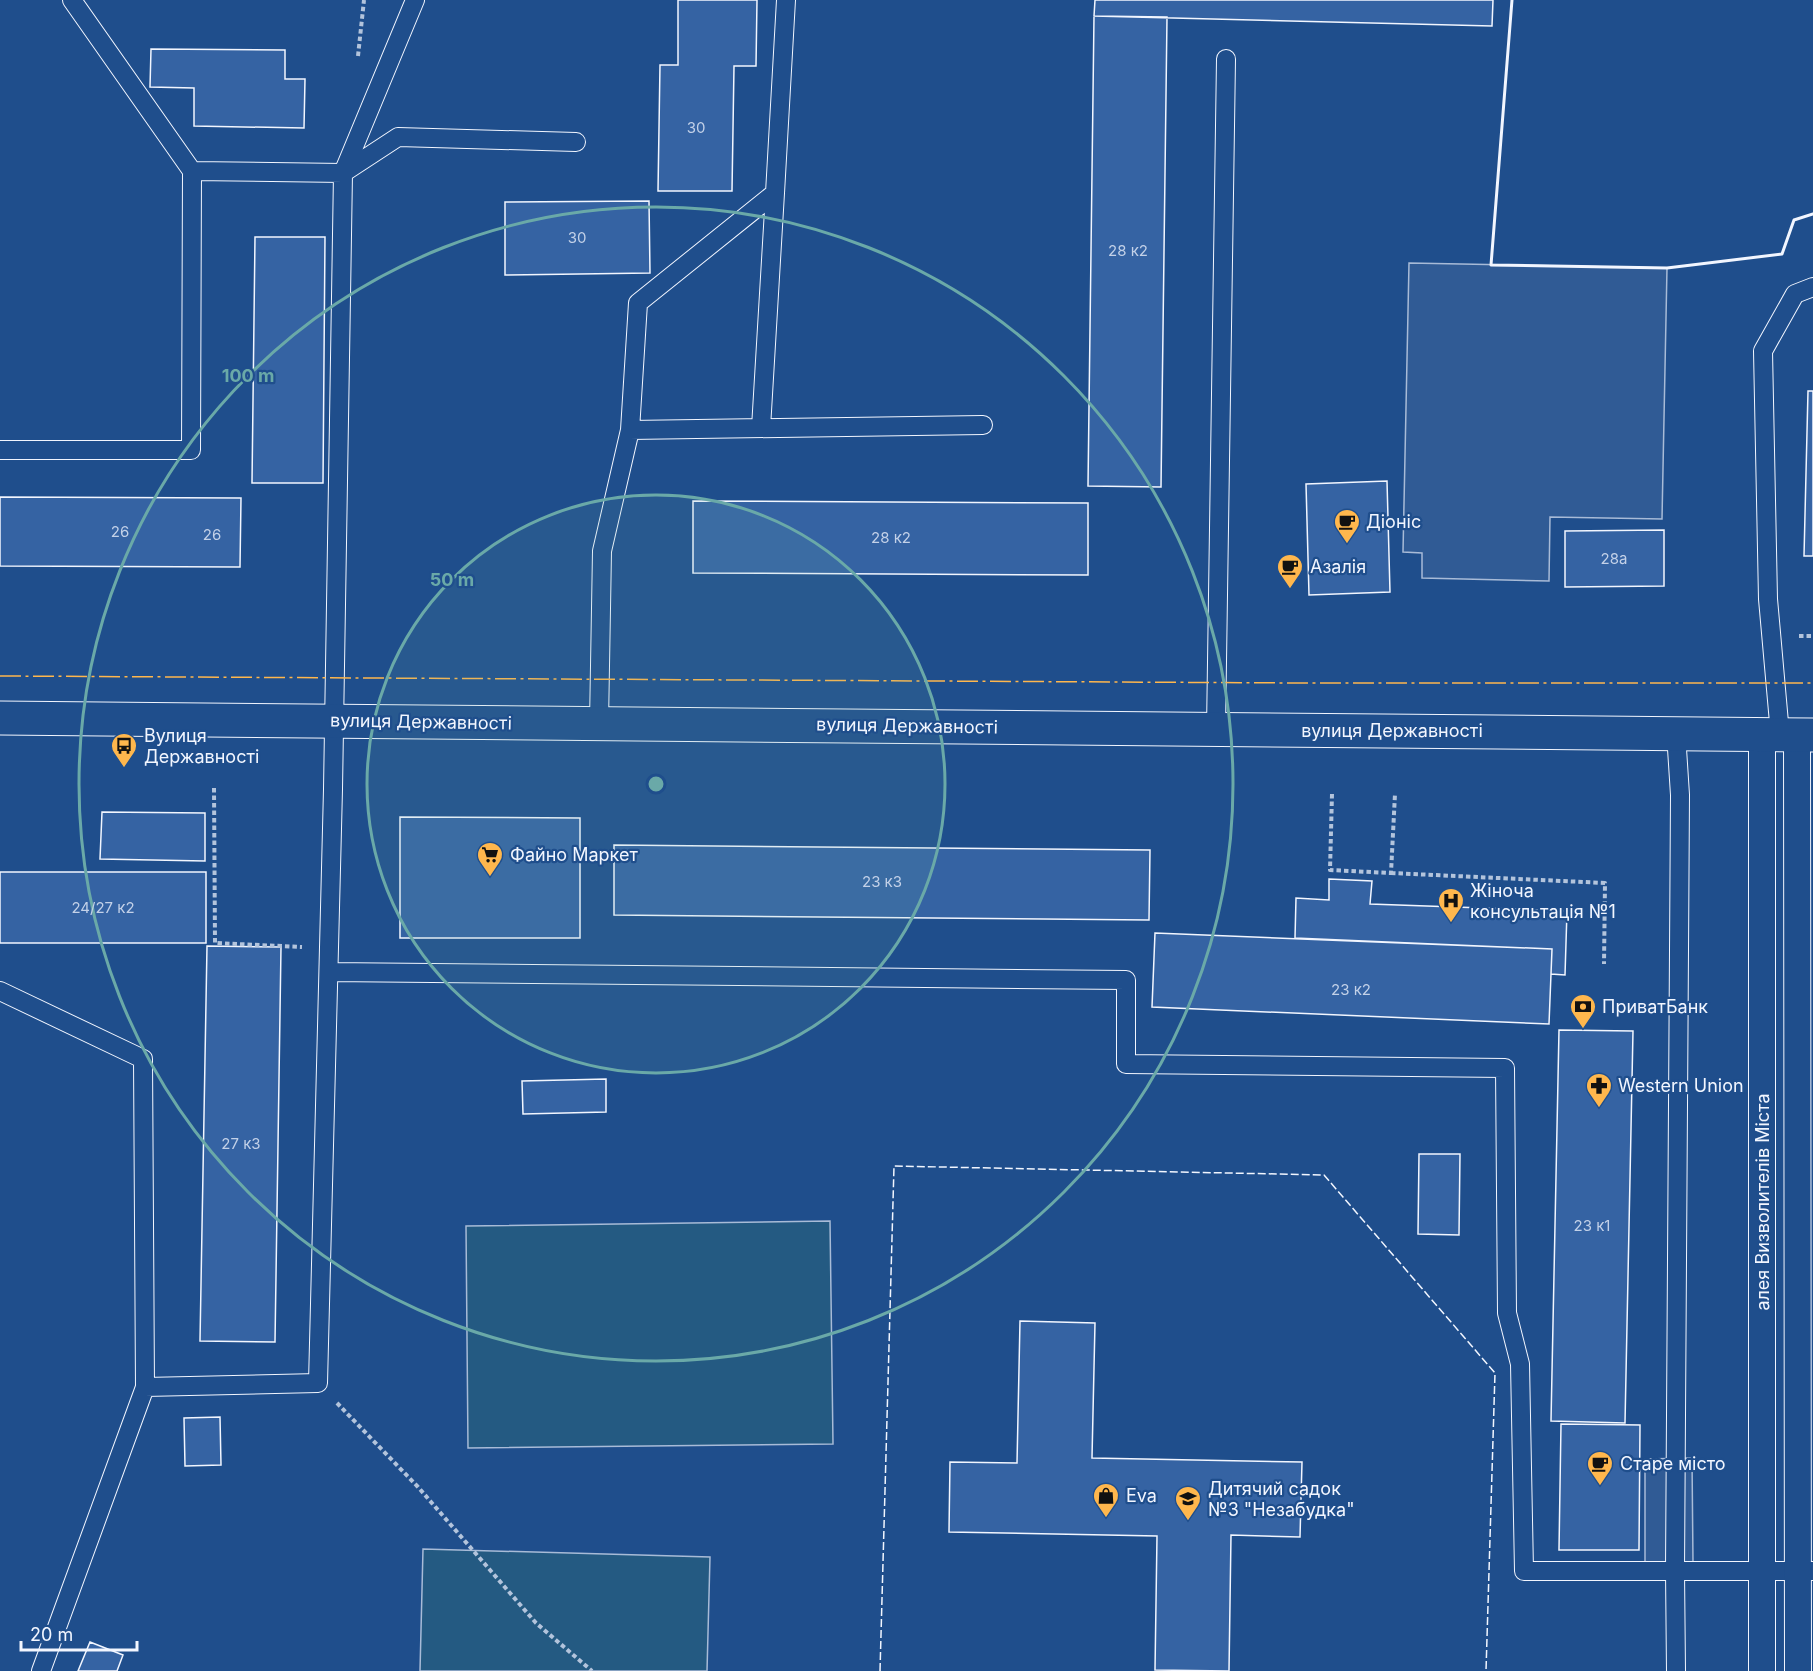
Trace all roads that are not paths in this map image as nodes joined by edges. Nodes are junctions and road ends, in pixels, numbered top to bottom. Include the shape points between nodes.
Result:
1 (72, 0) edge
2 (415, 0) edge
3 (786, 0) edge
4 (1226, 59) dead end
5 (576, 142) dead end
6 (192, 171) junction
7 (343, 173) junction
8 (775, 193) junction
9 (1813, 287) edge
10 (983, 425) dead end
11 (761, 428) junction
12 (630, 430) junction
13 (0, 450) edge
14 (0, 718) edge
15 (333, 721) junction
16 (600, 723) junction
17 (1216, 729) junction
18 (1676, 733) junction
19 (1788, 734) edge
20 (329, 972) junction
21 (0, 991) edge
22 (145, 1387) junction
23 (1674, 1571) junction
24 (1762, 1571) junction
25 (1805, 1571) edge
26 (41, 1671) edge
27 (1676, 1671) edge
28 (1762, 1671) edge
29 (1798, 1671) edge

1 - 6 lane
2 - 7 lane
3 - 8 lane
4 - 17 lane
5 - 7 lane via 398,137
6 - 7 lane
6 - 13 lane via 191,450
7 - 15 lane
8 - 11 lane
8 - 12 lane via 638,303
9 - 19 lane via 1795,294 1763,351 1768,599
10 - 11 lane
11 - 12 lane
12 - 16 lane via 602,551
14 - 15 street, вулиця Державності
15 - 16 street, вулиця Державності
15 - 20 lane
16 - 17 street, вулиця Державності
17 - 18 street, вулиця Державності
18 - 19 street, вулиця Державності
18 - 23 lane via 1680,795
19 - 24 street, алея Визволителів Міста
19 - 25 street, алея Визволителів Міста
20 - 22 lane via 318,1383
20 - 23 lane via 1126,980 1126,1064 1505,1068 1507,1313 1520,1364 1524,1571
21 - 22 lane via 143,1059
22 - 26 lane
23 - 24 lane
23 - 27 lane
24 - 25 lane
24 - 28 street, алея Визволителів Міста
25 - 29 street, алея Визволителів Міста

